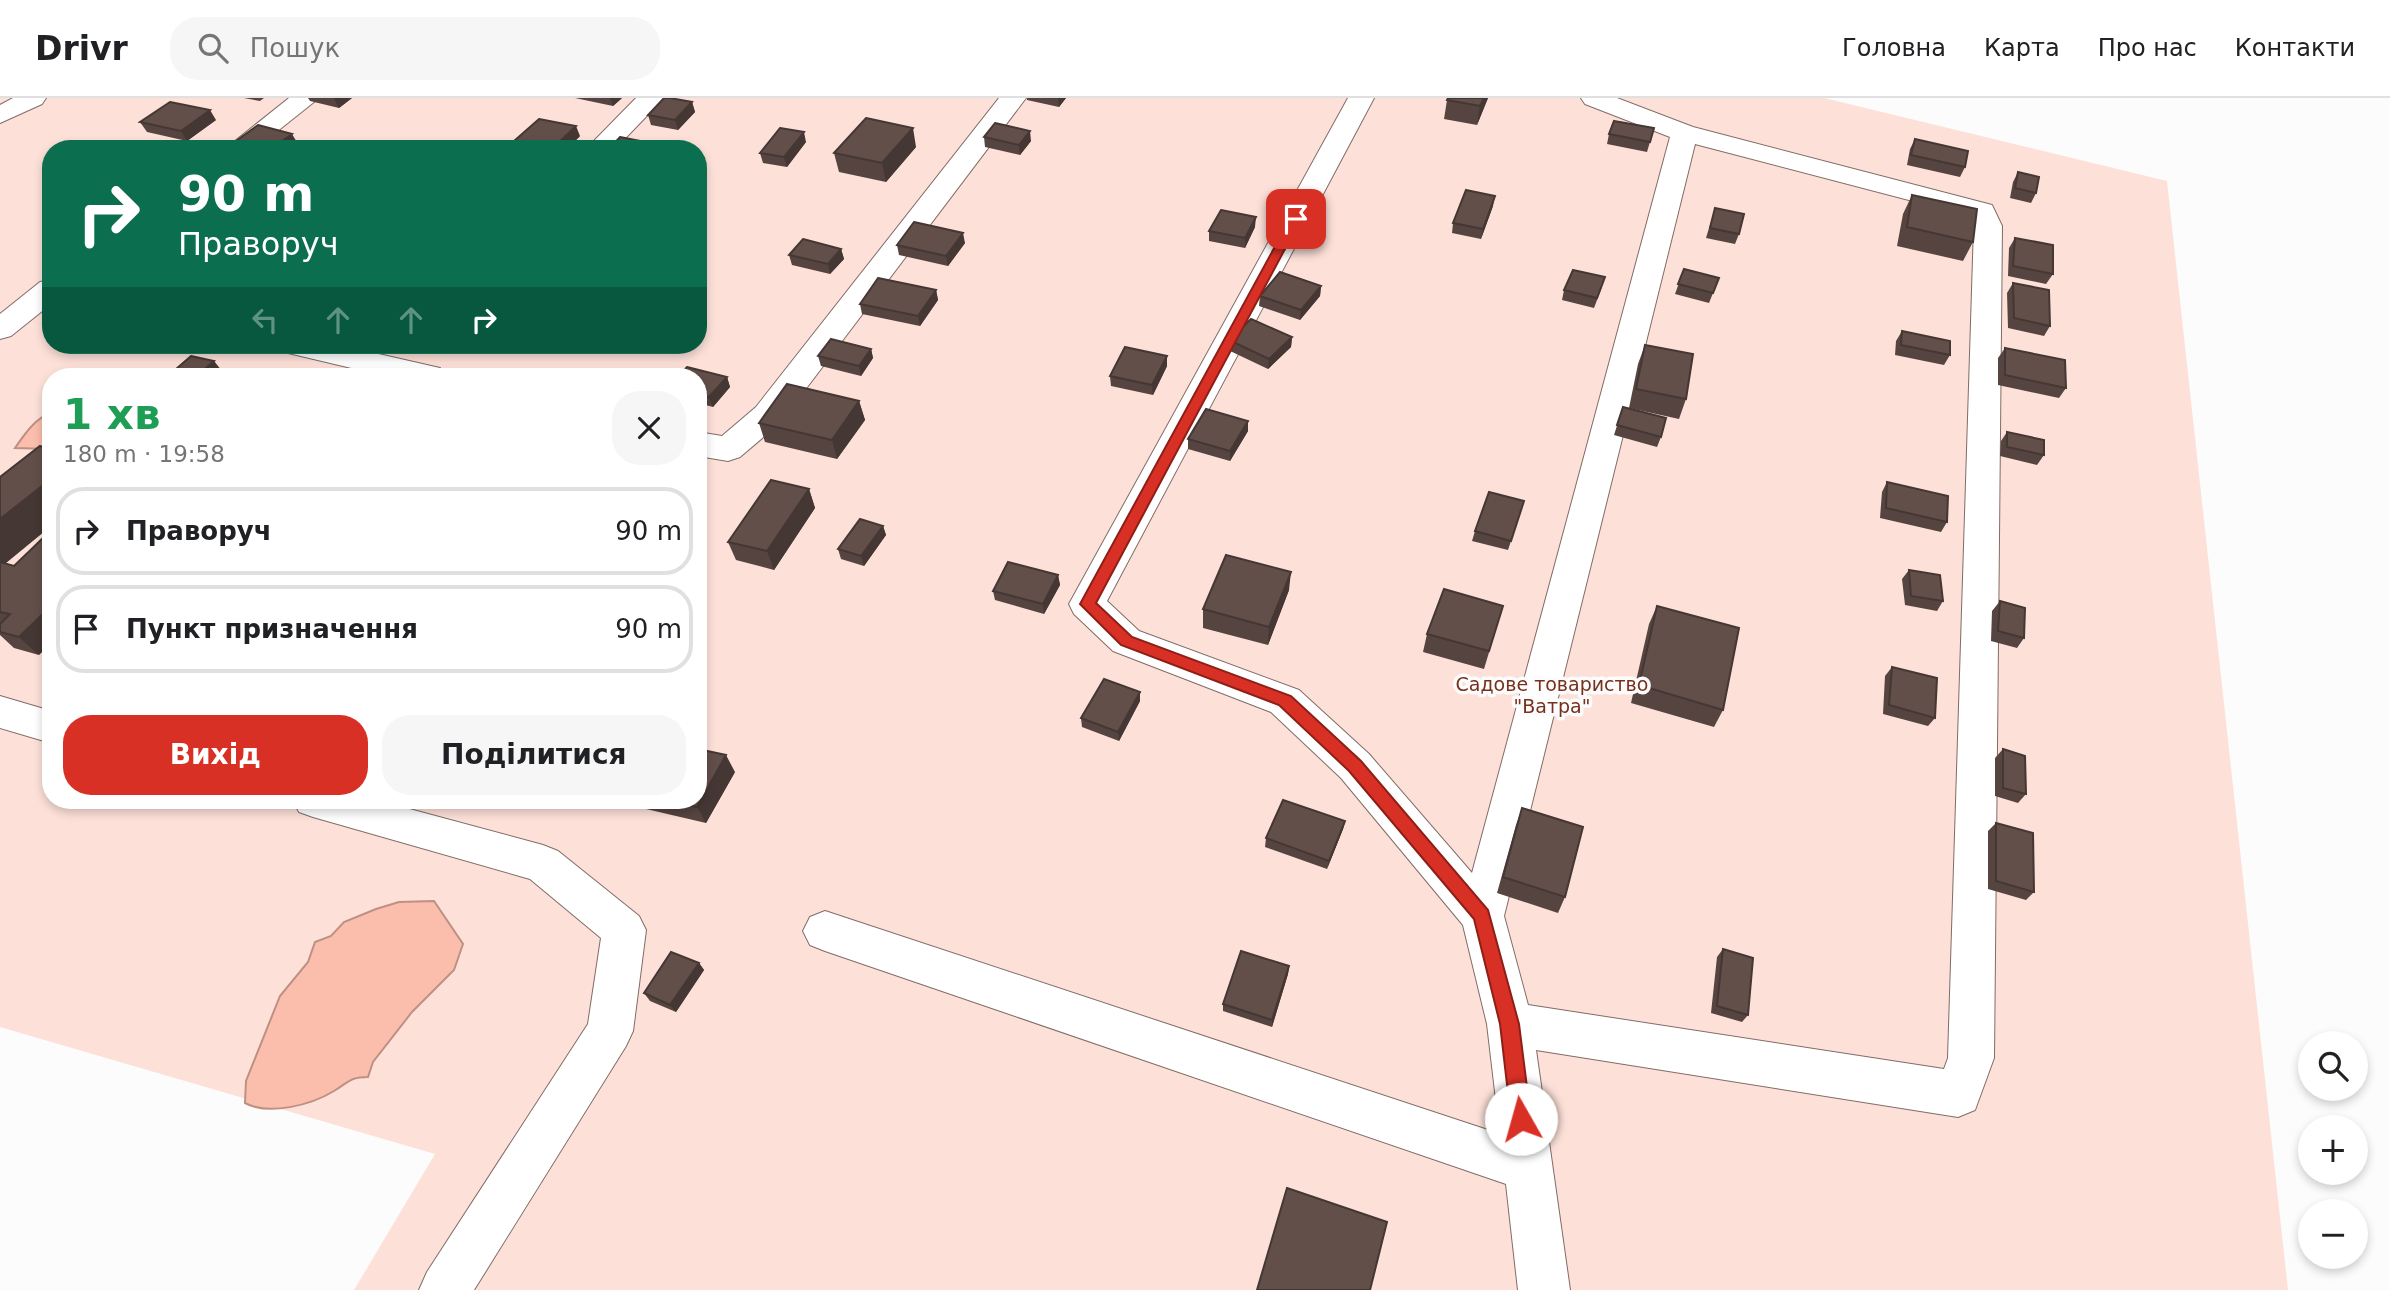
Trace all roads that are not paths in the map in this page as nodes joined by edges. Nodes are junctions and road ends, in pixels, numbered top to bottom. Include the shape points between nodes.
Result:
1 (33, 98) edge
2 (306, 98) edge
3 (652, 98) edge
4 (1013, 98) edge
5 (1361, 98) edge
6 (1594, 98) edge
7 (0, 115) edge
8 (1684, 133) junction
9 (250, 140) edge
10 (608, 140) edge
11 (42, 295) edge
12 (0, 329) edge
13 (388, 354) edge
14 (414, 368) edge
15 (707, 446) edge
16 (0, 712) edge
17 (42, 724) edge
18 (345, 809) edge
19 (1482, 916) junction
20 (825, 931) dead end
21 (1510, 1024) junction
22 (1527, 1167) junction
23 (445, 1290) edge
24 (1544, 1290) edge

1 - 7 street
2 - 9 street
3 - 10 street
4 - 15 street via 768,415 728,449
5 - 19 street via 1087,604 1126,641 1285,701 1355,766
6 - 8 street
8 - 19 street
8 - 21 street via 1982,211 1988,226 1971,1058 1958,1094
11 - 12 street
13 - 14 street
16 - 17 street
18 - 23 street via 543,864 624,930 610,1031
19 - 21 street
20 - 22 street
21 - 22 street
22 - 24 street

